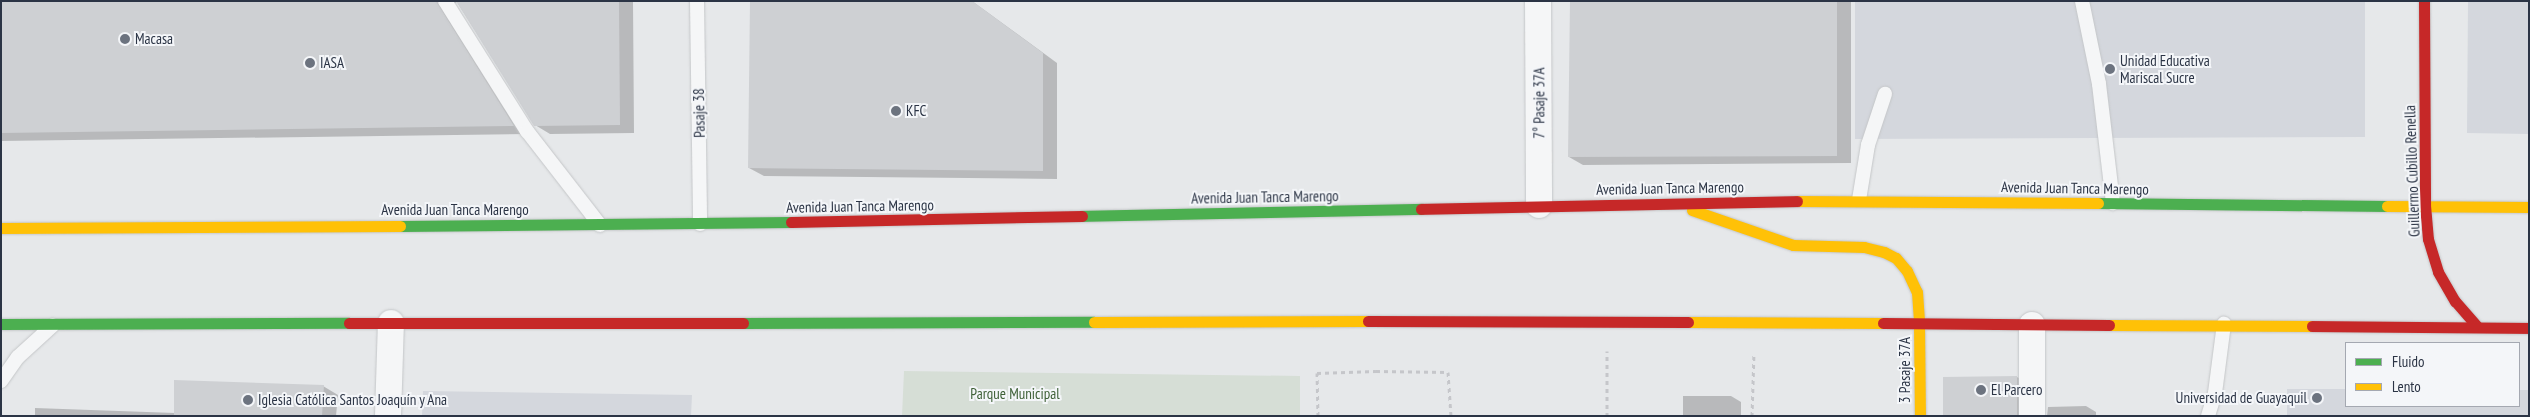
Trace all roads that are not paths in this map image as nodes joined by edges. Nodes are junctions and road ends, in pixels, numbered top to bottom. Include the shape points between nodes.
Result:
1 (445, 1) edge
2 (697, 1) edge
3 (1538, 1) edge
4 (2082, 1) edge
5 (2424, 1) edge
6 (1885, 94) dead end
7 (1860, 200) junction
8 (2113, 203) junction
9 (1674, 204) junction
10 (1539, 205) junction
11 (2425, 205) junction
12 (2529, 207) edge
13 (600, 224) junction
14 (700, 224) junction
15 (1, 228) edge
16 (1, 324) edge
17 (391, 324) junction
18 (1920, 324) junction
19 (2224, 324) junction
20 (53, 325) junction
21 (2032, 325) junction
22 (2478, 326) junction
23 (2529, 328) edge
24 (1, 381) edge
25 (388, 416) edge
26 (1920, 416) edge
27 (2032, 416) edge
28 (2208, 416) edge

1 - 13 lane via 527,131
2 - 14 lane, Pasaje 38
3 - 10 street, 7° Pasaje 37A
4 - 8 lane via 2100,84
5 - 11 main road, Guillermo Cubillo Renella
6 - 7 lane via 1868,145
7 - 8 main road, Avenida Juan Tanca Marengo
7 - 9 main road, Avenida Juan Tanca Marengo
8 - 11 main road, Avenida Juan Tanca Marengo
9 - 10 main road, Avenida Juan Tanca Marengo
9 - 18 main road, 3 Pasaje 37A via 1793,245 1864,247 1890,255 1907,271 1917,292
10 - 14 main road, Avenida Juan Tanca Marengo
11 - 12 main road, Avenida Juan Tanca Marengo
11 - 22 main road, Guillermo Cubillo Renella via 2428,239 2438,272 2455,301
13 - 14 main road, Avenida Juan Tanca Marengo
13 - 15 main road, Avenida Juan Tanca Marengo
16 - 20 main road
17 - 18 main road via 1608,321
17 - 20 main road
17 - 25 street
18 - 21 main road
18 - 26 main road, 3 Pasaje 37A
19 - 21 main road
19 - 22 main road
19 - 28 lane via 2215,393
20 - 24 lane via 18,357
21 - 27 street
22 - 23 main road

